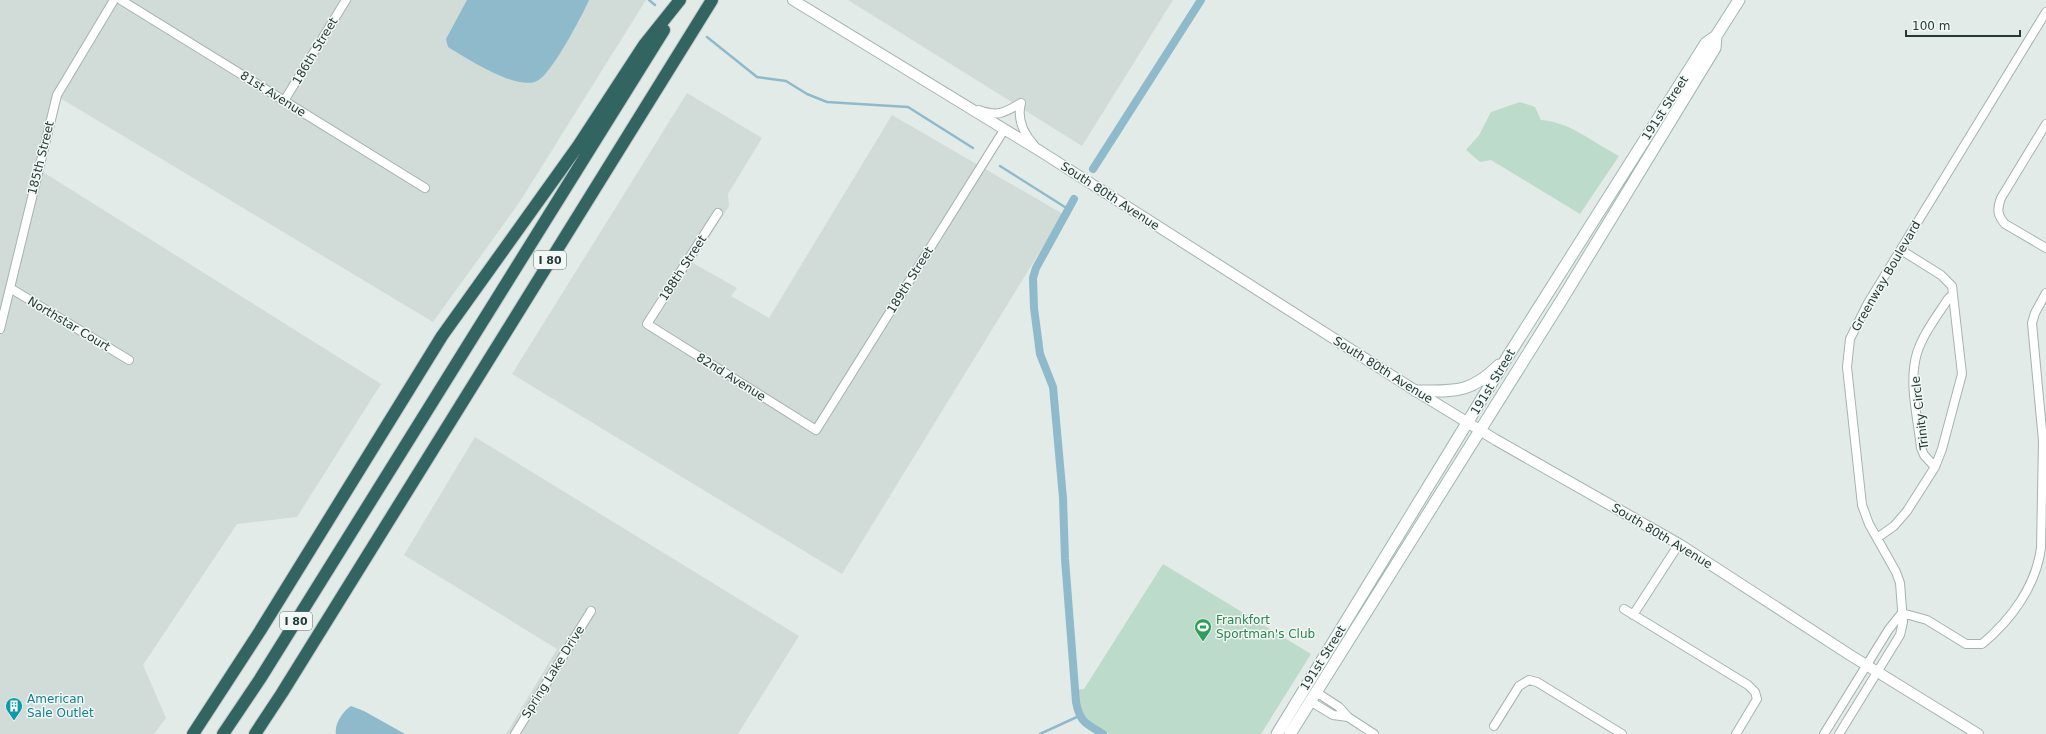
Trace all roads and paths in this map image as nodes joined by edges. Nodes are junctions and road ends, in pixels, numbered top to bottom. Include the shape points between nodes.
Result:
1 (114, 0) edge
2 (121, 0) edge
3 (346, 0) edge
4 (682, 0) edge
5 (712, 0) edge
6 (793, 0) edge
7 (1739, 0) edge
8 (2046, 12) edge
9 (1716, 36) junction
10 (284, 101) junction
11 (967, 107) junction
12 (2046, 124) edge
13 (1004, 130) junction
14 (1040, 151) junction
15 (425, 188) dead end
16 (718, 213) dead end
17 (2046, 248) edge
18 (1901, 250) junction
19 (10, 288) junction
20 (2046, 293) edge
21 (1953, 294) junction
22 (647, 324) joint
23 (0, 329) edge
24 (1508, 356) junction
25 (129, 360) dead end
26 (1416, 392) junction
27 (1468, 423) junction
28 (816, 430) joint
29 (1480, 431) junction
30 (1935, 467) junction
31 (1877, 538) junction
32 (1679, 544) junction
33 (1624, 609) dead end
34 (591, 611) dead end
35 (1902, 613) junction
36 (1634, 615) junction
37 (1866, 665) junction
38 (1877, 672) junction
39 (1313, 697) junction
40 (1830, 724) junction
41 (1494, 726) dead end
42 (1842, 733) edge
43 (193, 734) edge
44 (223, 734) edge
45 (255, 734) edge
46 (515, 734) edge
47 (1277, 734) edge
48 (1290, 734) edge
49 (1374, 734) edge
50 (1622, 734) edge
51 (1736, 734) edge
52 (1824, 734) edge
53 (1978, 734) edge

1 - 19 street, 185th Street via 57,95
2 - 10 street, 81st Avenue
3 - 10 street, 186th Street
4 - 43 highway via 644,46 573,152 442,336 260,631
4 - 44 highway, I 80 via 260,679
5 - 45 highway, I 80
6 - 11 street, South 80th Avenue
7 - 9 main road, 191st Street
8 - 18 street, Greenway Boulevard
9 - 24 main road, 191st Street via 1706,43
9 - 29 main road, 191st Street via 1715,48
10 - 15 street, 81st Avenue
11 - 13 street, South 80th Avenue
11 - 14 street via 996,114 1005,112 1021,102 1018,114 1027,137
12 - 17 street via 2001,198 1998,212 2005,224
13 - 14 street, South 80th Avenue
13 - 28 street, 189th Street
14 - 26 street, South 80th Avenue
16 - 22 street, 188th Street
18 - 21 street, Trinity Circle via 1949,281
18 - 31 street, Greenway Boulevard via 1856,325 1848,351 1848,384 1862,505
19 - 23 street, 185th Street
19 - 25 street, Northstar Court
20 - 35 street via 2032,323 2043,442 2043,506 2038,565 2015,609 1998,631 1982,644 1966,644 1927,620
21 - 30 street, Trinity Circle via 1962,374
21 - 30 street, Trinity Circle via 1924,339 1915,362 1914,385 1921,448
22 - 28 street, 82nd Avenue
24 - 26 main road via 1474,386 1461,390
24 - 27 main road, 191st Street
26 - 27 street, South 80th Avenue
27 - 29 street, South 80th Avenue
27 - 47 main road, 191st Street
29 - 32 street, South 80th Avenue
29 - 39 main road, 191st Street
30 - 31 street, Trinity Circle via 1908,512
31 - 35 street, Greenway Boulevard via 1900,583
32 - 36 street
32 - 37 street, South 80th Avenue
33 - 36 street
34 - 46 street, Spring Lake Drive
35 - 37 street
35 - 38 street, Greenway Boulevard via 1900,635
36 - 51 street via 1755,692 1757,699
37 - 38 street, South 80th Avenue
37 - 40 street
38 - 42 street, Greenway Boulevard
38 - 53 street, South 80th Avenue
39 - 48 main road, 191st Street
39 - 49 street via 1333,715 1348,717
40 - 42 street
40 - 52 street
41 - 50 street via 1519,686 1529,680

